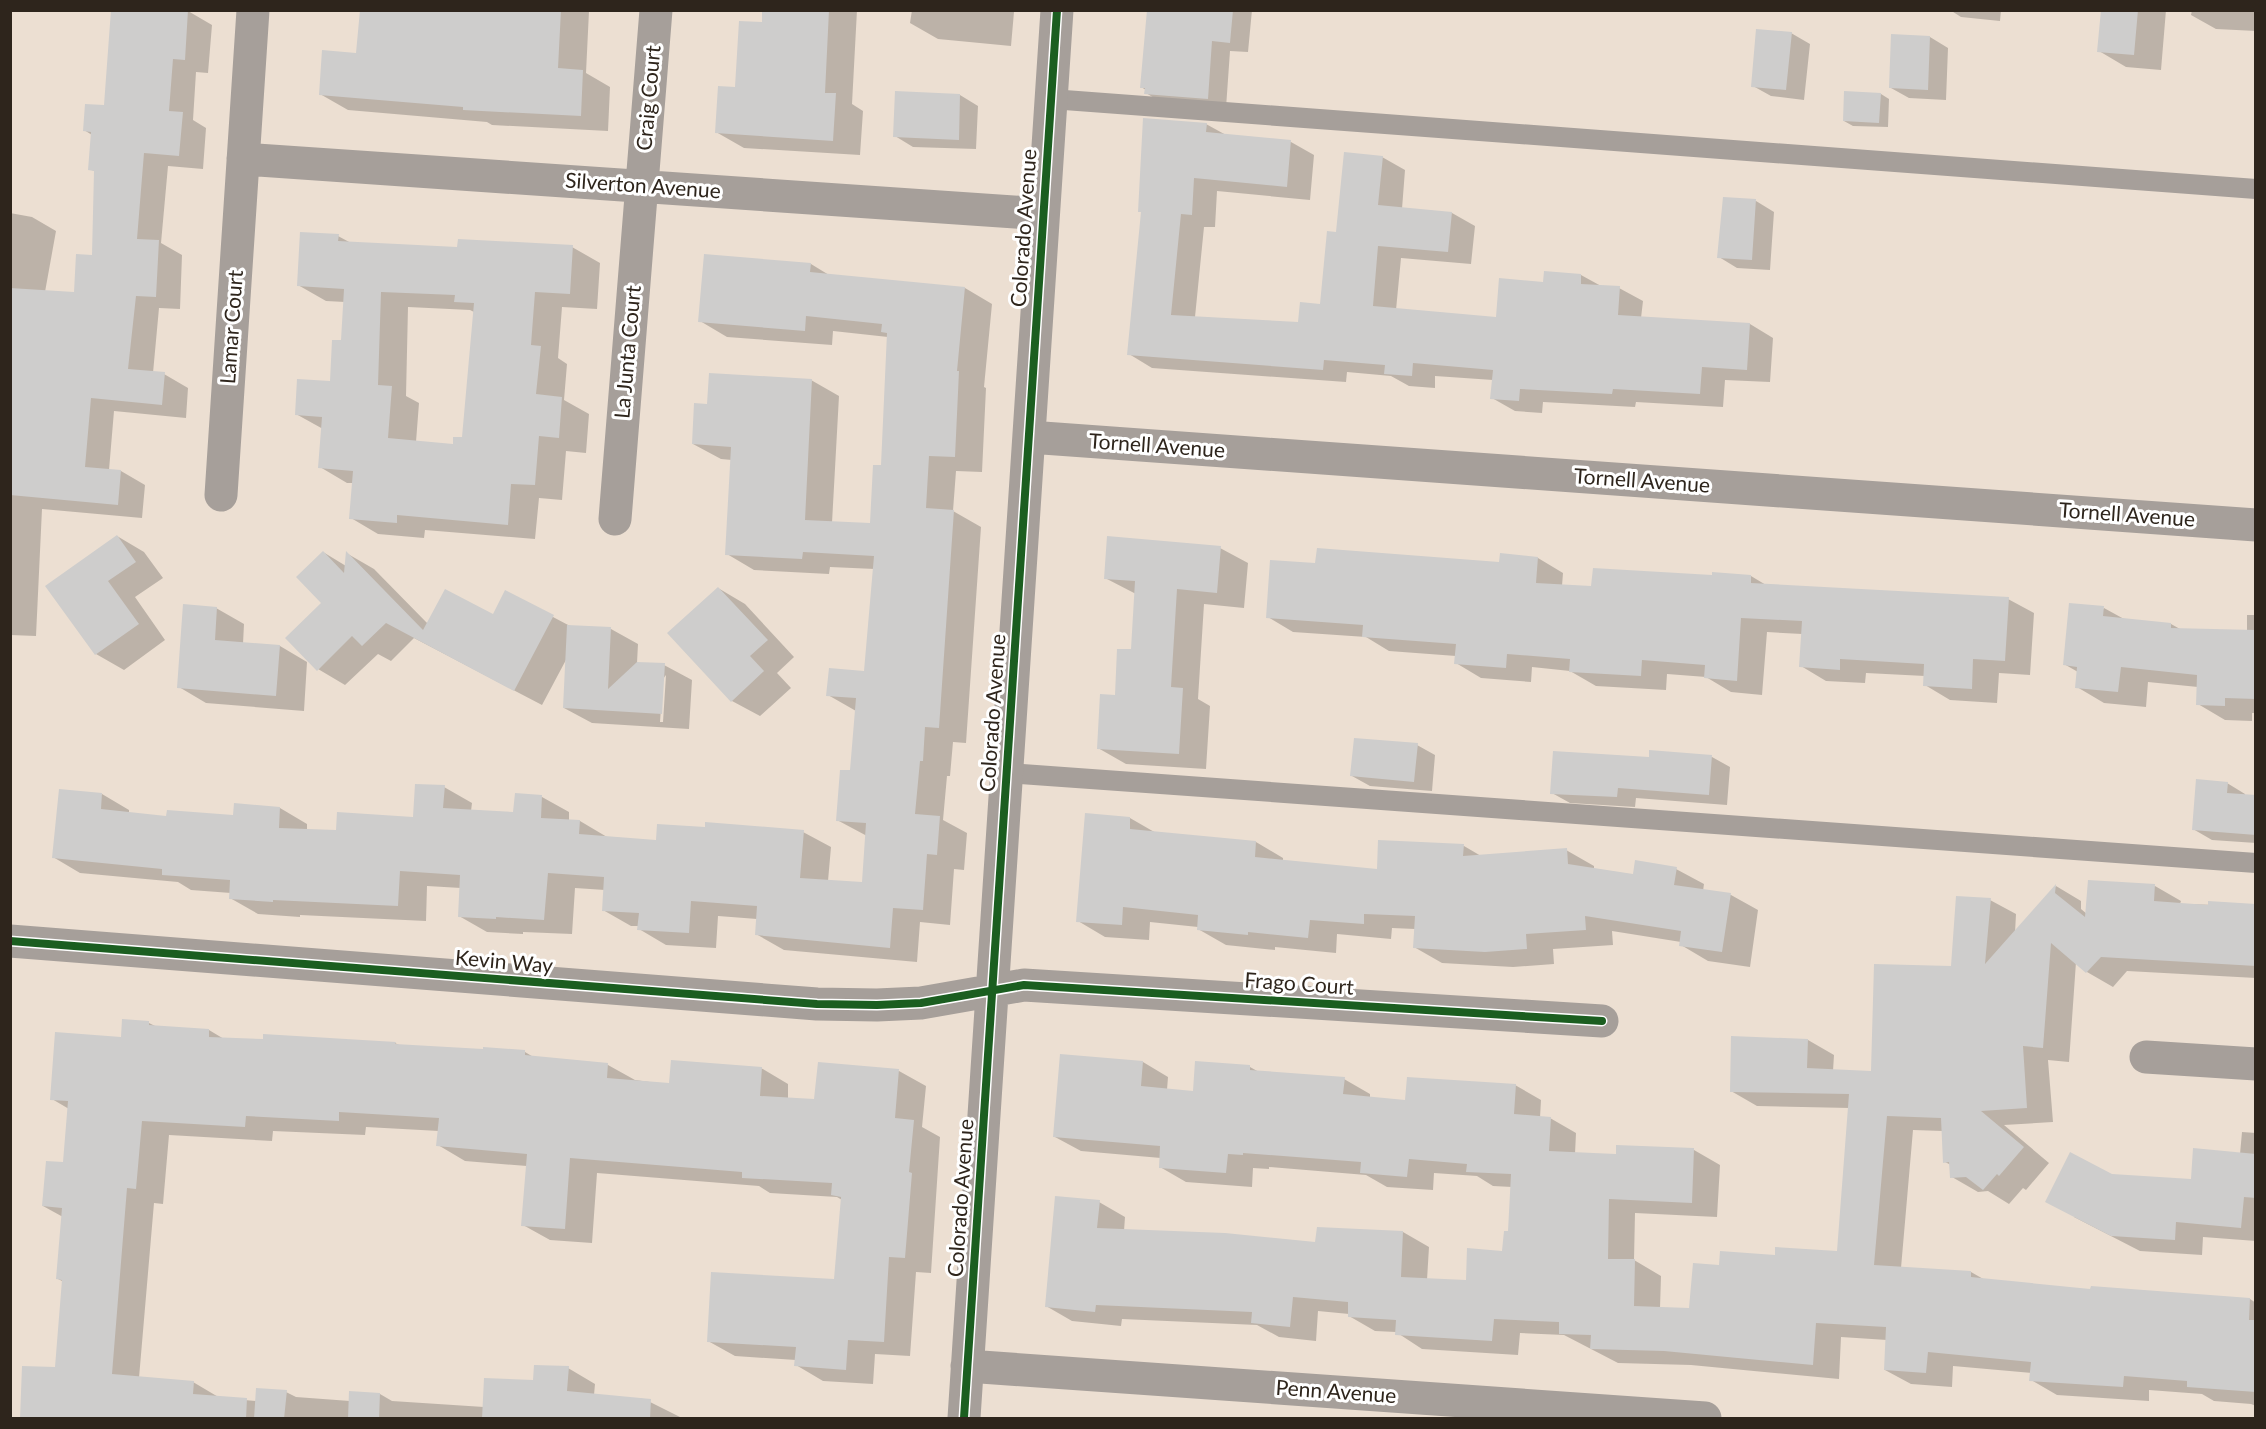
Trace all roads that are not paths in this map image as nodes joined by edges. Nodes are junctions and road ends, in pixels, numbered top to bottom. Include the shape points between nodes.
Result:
1 (253, 10) edge
2 (656, 10) edge
3 (1057, 10) edge
4 (1052, 99) junction
5 (243, 159) junction
6 (642, 186) junction
7 (2256, 189) edge
8 (1043, 214) junction
9 (1029, 437) junction
10 (221, 495) dead end
11 (615, 519) dead end
12 (2256, 525) edge
13 (1007, 773) junction
14 (2256, 863) edge
15 (10, 941) edge
16 (994, 989) junction
17 (1602, 1021) dead end
18 (2146, 1057) dead end
19 (2256, 1064) edge
20 (967, 1366) junction
21 (964, 1419) edge
22 (1705, 1419) edge

1 - 5 street, Lamar Court
2 - 6 street, Craig Court
3 - 4 street, Colorado Avenue
4 - 7 lane
4 - 8 street, Colorado Avenue
5 - 6 street, Silverton Avenue
5 - 10 street, Lamar Court
6 - 8 street, Silverton Avenue
6 - 11 street, La Junta Court
8 - 9 street, Colorado Avenue
9 - 12 street, Tornell Avenue
9 - 13 street, Colorado Avenue
13 - 14 lane
13 - 16 street, Colorado Avenue
15 - 16 street, Kevin Way via 817,1004 921,1003
16 - 17 street, Frago Court via 1024,985
16 - 20 street, Colorado Avenue
18 - 19 street
20 - 21 street, Colorado Avenue
20 - 22 street, Penn Avenue

